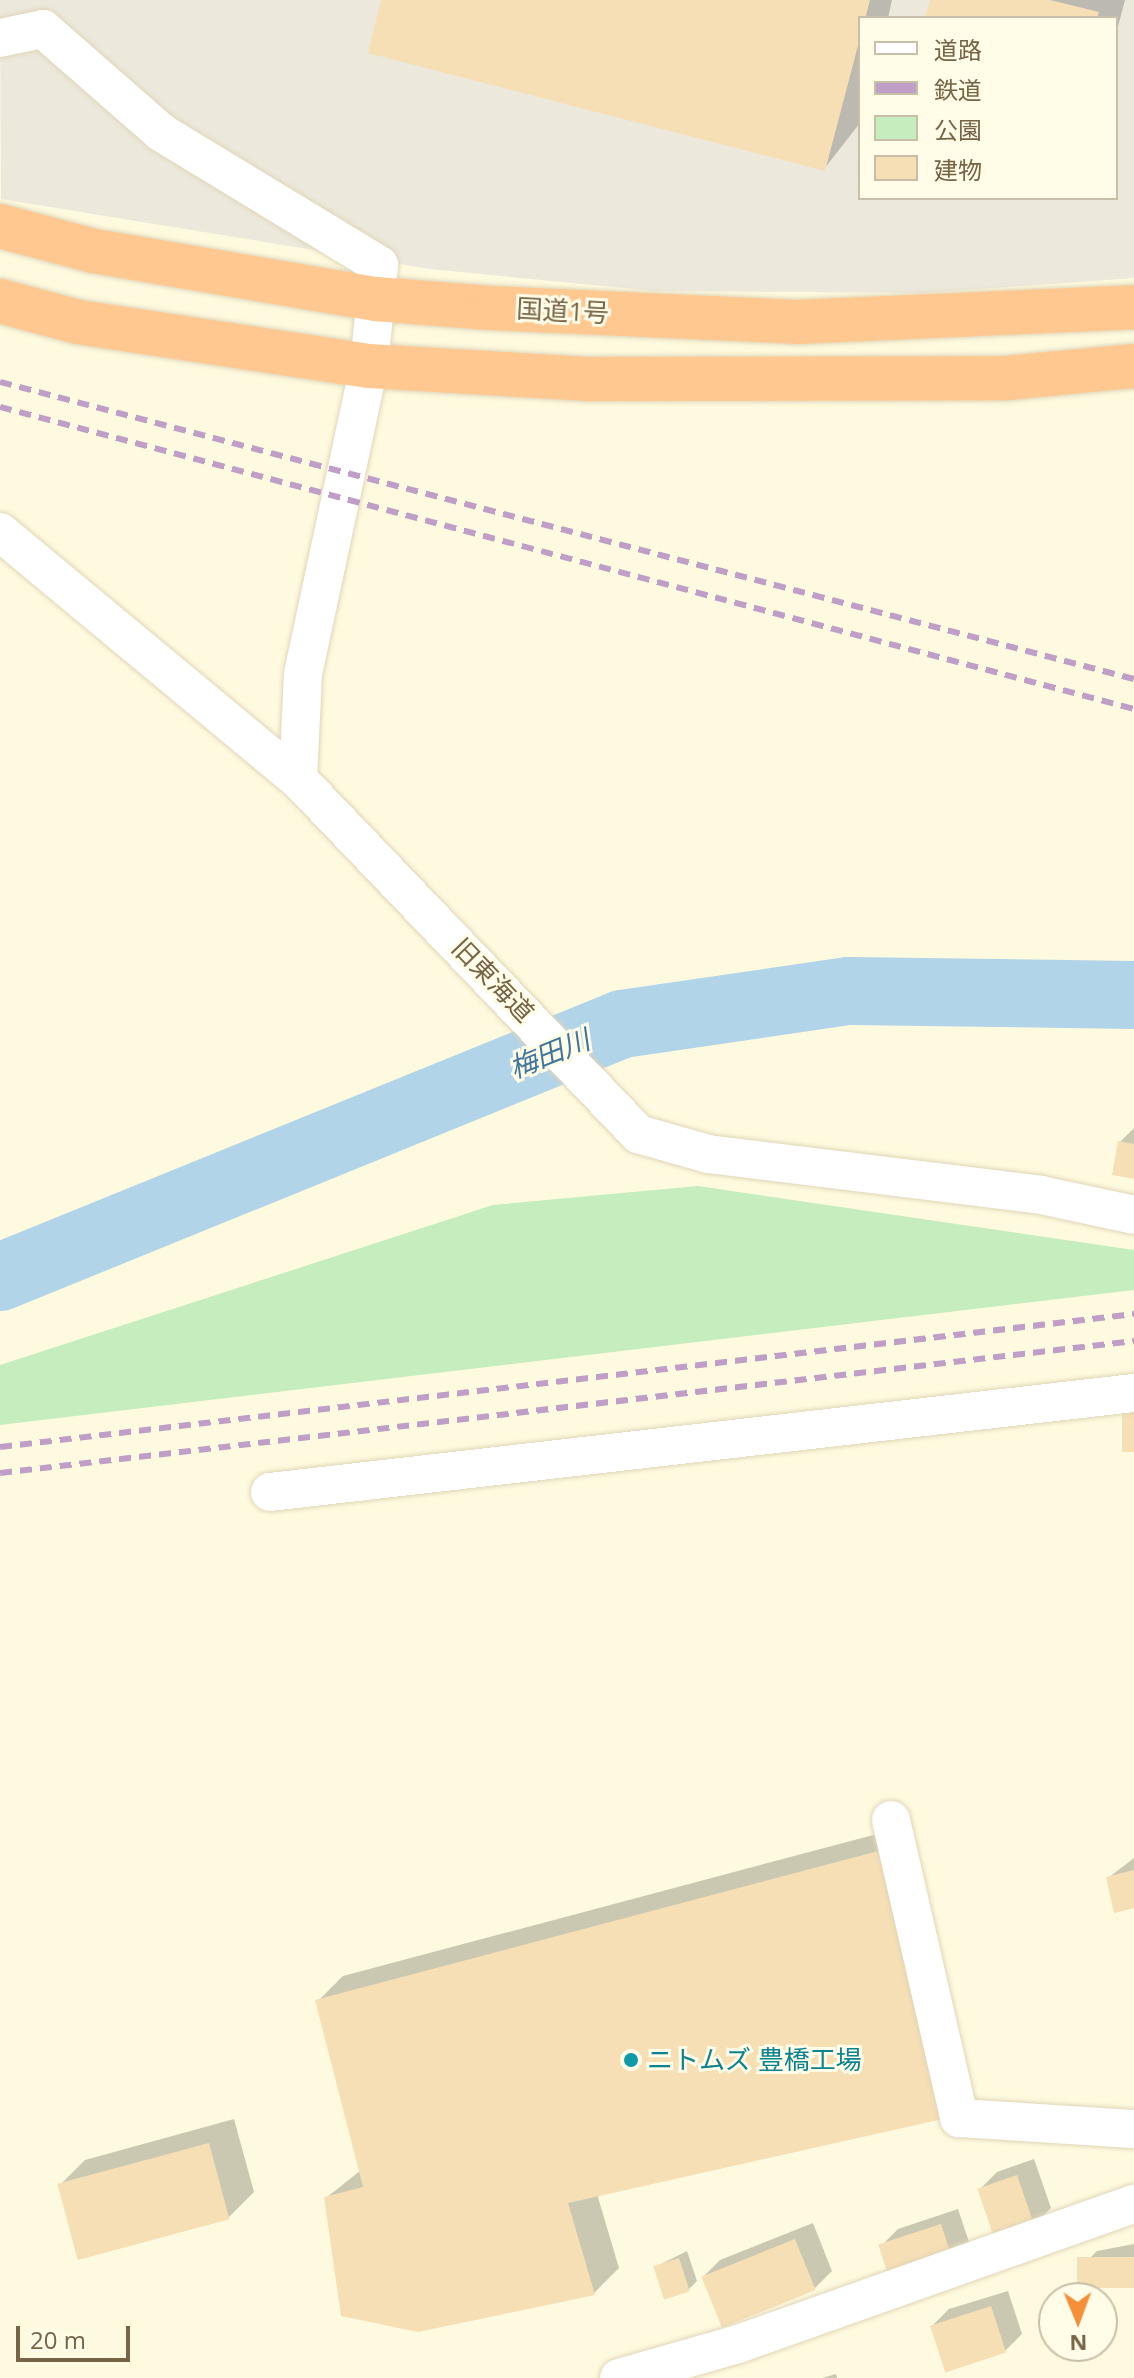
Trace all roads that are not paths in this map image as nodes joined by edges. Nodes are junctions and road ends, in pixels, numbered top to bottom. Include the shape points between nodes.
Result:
1 (47, 15) edge
2 (0, 38) edge
3 (0, 226) edge
4 (376, 299) junction
5 (0, 301) edge
6 (1134, 307) edge
7 (369, 366) junction
8 (1134, 366) edge
9 (0, 532) edge
10 (298, 779) junction
11 (1134, 1215) edge
12 (1134, 1393) edge
13 (270, 1492) dead end
14 (891, 1820) dead end
15 (1134, 2129) edge
16 (1134, 2204) edge
17 (619, 2378) edge

1 - 2 street
1 - 4 street via 162,133 379,265
3 - 4 highway, 国道1号 via 94,251
4 - 6 highway, 国道1号 via 797,322
4 - 7 street
5 - 7 highway via 78,322
7 - 8 highway via 586,379 1007,378
7 - 10 street via 303,674
9 - 10 street, 旧東海道
10 - 11 street, 旧東海道 via 638,1134 708,1154 1041,1195
12 - 13 street
14 - 15 street via 959,2118
16 - 17 street via 738,2344

